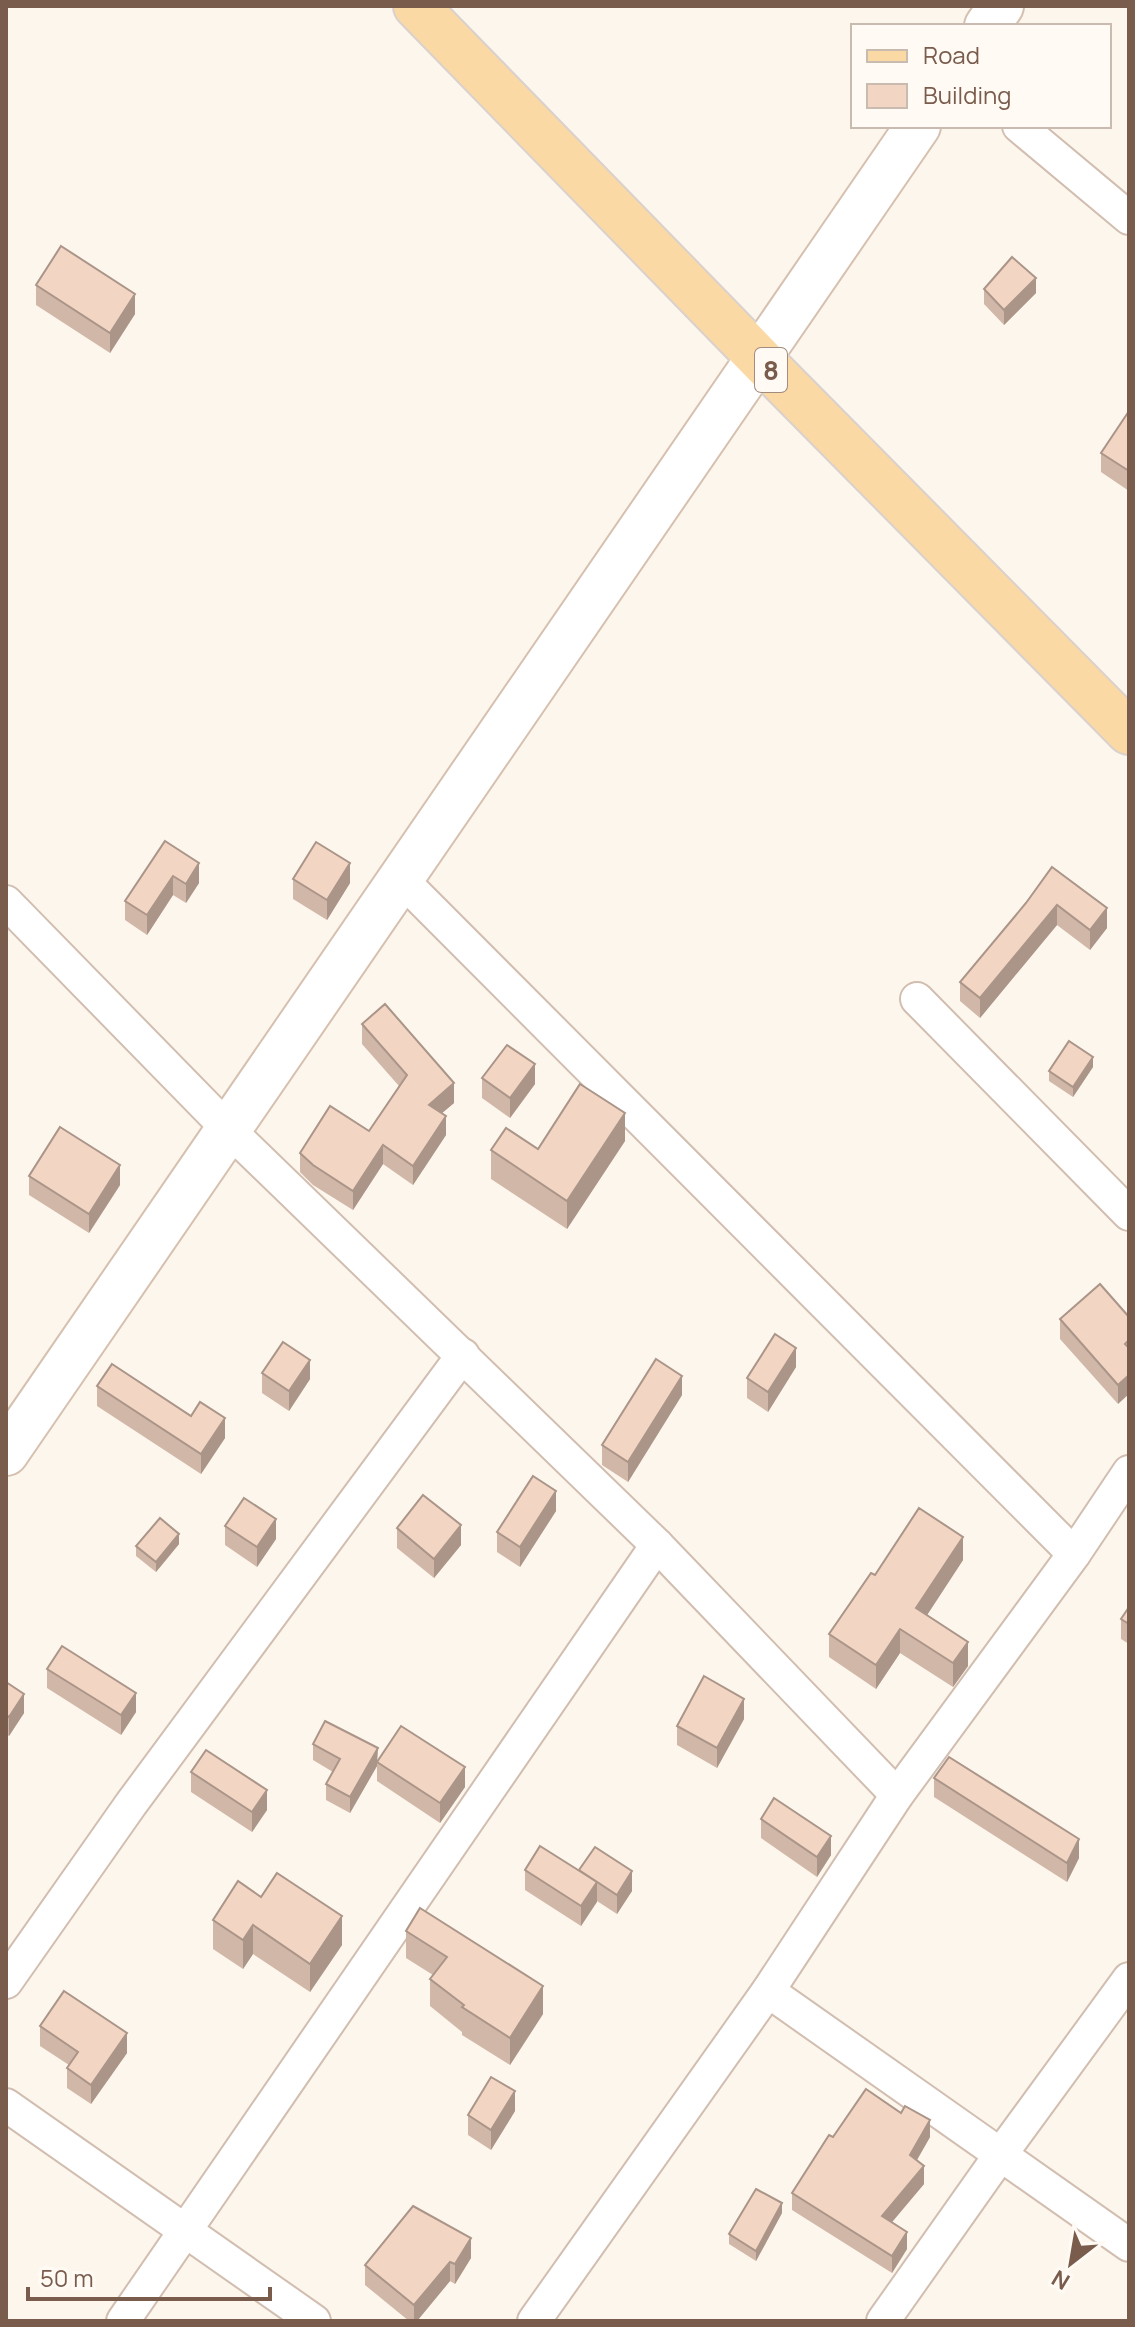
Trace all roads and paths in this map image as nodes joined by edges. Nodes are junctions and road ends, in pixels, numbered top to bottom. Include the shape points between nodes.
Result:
1 (416, 6) edge
2 (1001, 6) edge
3 (988, 24) edge
4 (917, 128) edge
5 (1021, 128) edge
6 (1129, 218) edge
7 (760, 359) junction
8 (1129, 732) edge
9 (401, 879) junction
10 (6, 902) edge
11 (917, 999) dead end
12 (229, 1130) junction
13 (1129, 1214) edge
14 (463, 1355) junction
15 (6, 1453) edge
16 (1129, 1472) edge
17 (657, 1545) junction
18 (1074, 1554) junction
19 (897, 1795) junction
20 (1129, 1979) edge
21 (6, 1982) edge
22 (768, 1991) junction
23 (6, 2105) edge
24 (1001, 2154) junction
25 (187, 2231) junction
26 (1129, 2245) edge
27 (123, 2321) edge
28 (314, 2321) edge
29 (534, 2321) edge
30 (883, 2321) edge

1 - 7 main road, 8
2 - 3 street
4 - 7 street
5 - 6 street
7 - 8 main road, 8
7 - 9 street
9 - 12 street
9 - 18 street
10 - 12 street
11 - 13 street
12 - 14 street
12 - 15 street
14 - 17 street
14 - 21 street
16 - 18 street
17 - 19 street
17 - 25 street
18 - 19 street
19 - 22 street
20 - 24 street
22 - 24 street
22 - 29 street
23 - 25 street
24 - 26 street
24 - 30 street
25 - 27 street
25 - 28 street

